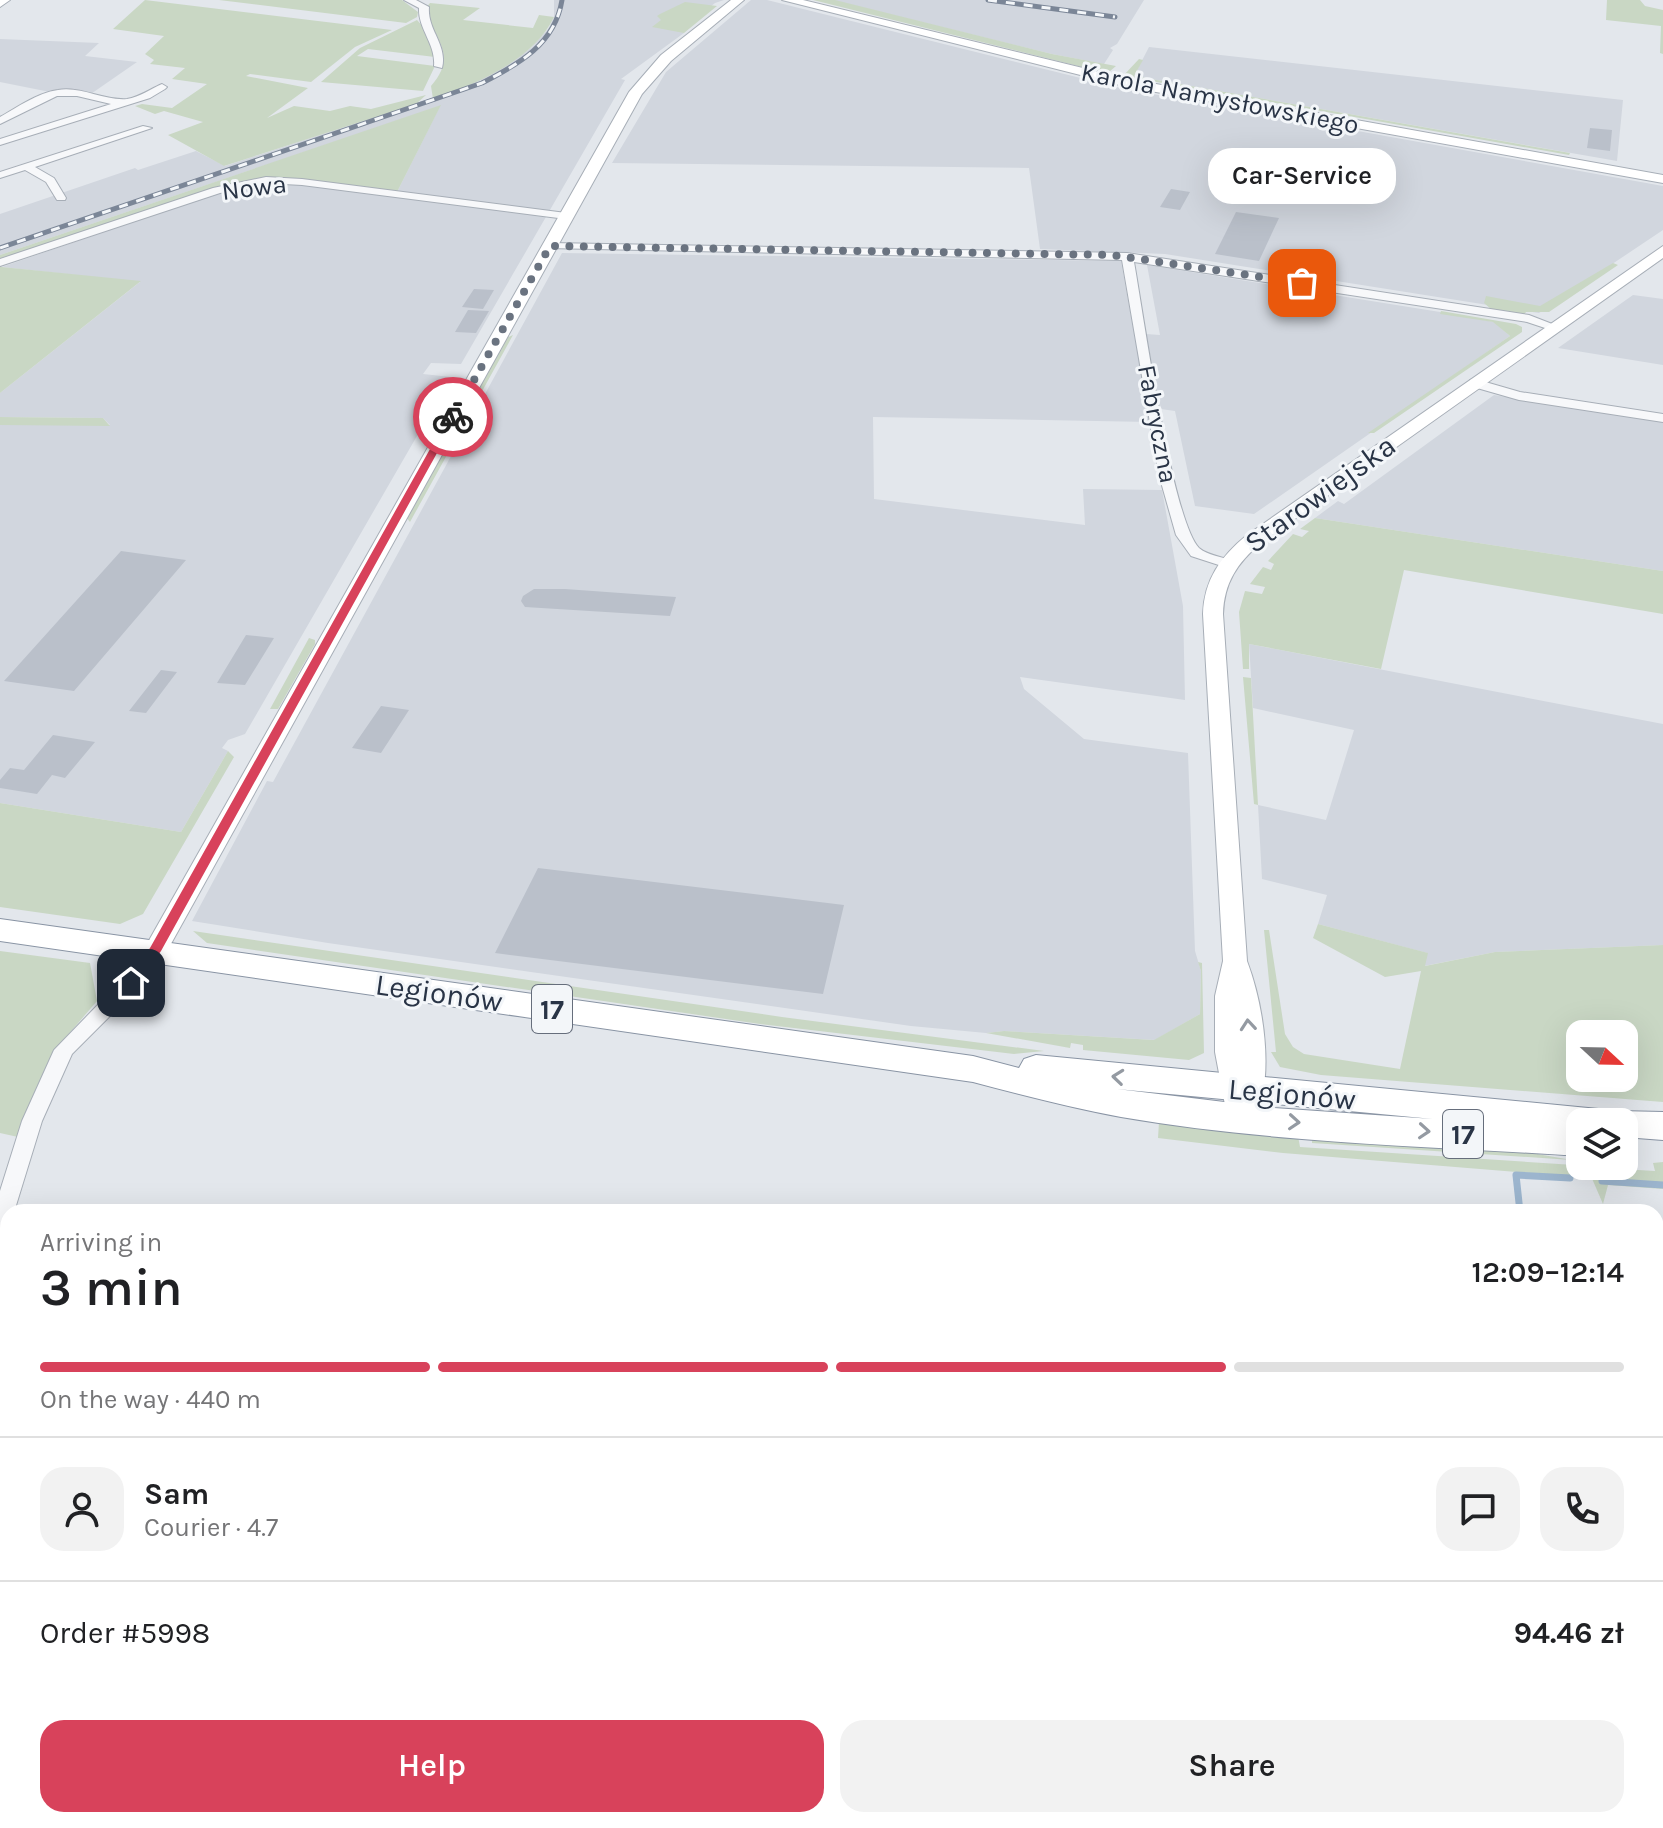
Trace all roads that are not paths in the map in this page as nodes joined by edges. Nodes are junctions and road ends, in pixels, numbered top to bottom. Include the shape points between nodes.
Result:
1 (408, 0) edge
2 (738, 0) edge
3 (788, 0) edge
4 (439, 66) dead end
5 (162, 87) dead end
6 (121, 104) junction
7 (0, 121) edge
8 (147, 128) dead end
9 (0, 142) edge
10 (27, 167) junction
11 (0, 175) edge
12 (1661, 179) edge
13 (61, 198) dead end
14 (566, 216) junction
15 (550, 246) junction
16 (1663, 251) edge
17 (1127, 256) junction
18 (0, 263) edge
19 (1554, 327) junction
20 (1475, 383) junction
21 (1663, 418) edge
22 (1228, 564) junction
23 (0, 930) edge
24 (155, 951) junction
25 (1243, 1099) junction
26 (1566, 1119) edge
27 (1638, 1124) edge
28 (1663, 1126) edge
29 (1566, 1140) edge
30 (1638, 1146) edge
31 (1663, 1148) edge
32 (6, 1204) edge

1 - 4 street via 424,7 422,20 440,52
2 - 14 street via 643,80
3 - 12 street, Karola Namysłowskiego via 1128,83
5 - 6 street via 139,101
6 - 7 street via 59,92
6 - 9 street
8 - 10 street
10 - 11 street
10 - 13 street via 50,180
14 - 15 street
14 - 18 street, Nowa via 266,180 188,199
15 - 17 street
15 - 24 street
16 - 19 street, Starowiejska
17 - 19 street
17 - 22 street, Fabryczna via 1166,475 1183,535 1196,553
19 - 20 street, Starowiejska
20 - 21 street via 1519,396
20 - 22 street, Starowiejska via 1254,539
22 - 25 street, Starowiejska via 1213,607 1235,961 1245,989
23 - 24 highway, Legionów / 17
24 - 25 highway, Legionów / 17 via 973,1069 1036,1088
24 - 32 street via 64,1050 32,1121
25 - 26 highway, Legionów / 17
25 -> 29 highway, Legionów / 17
27 - 28 highway
30 - 31 highway

